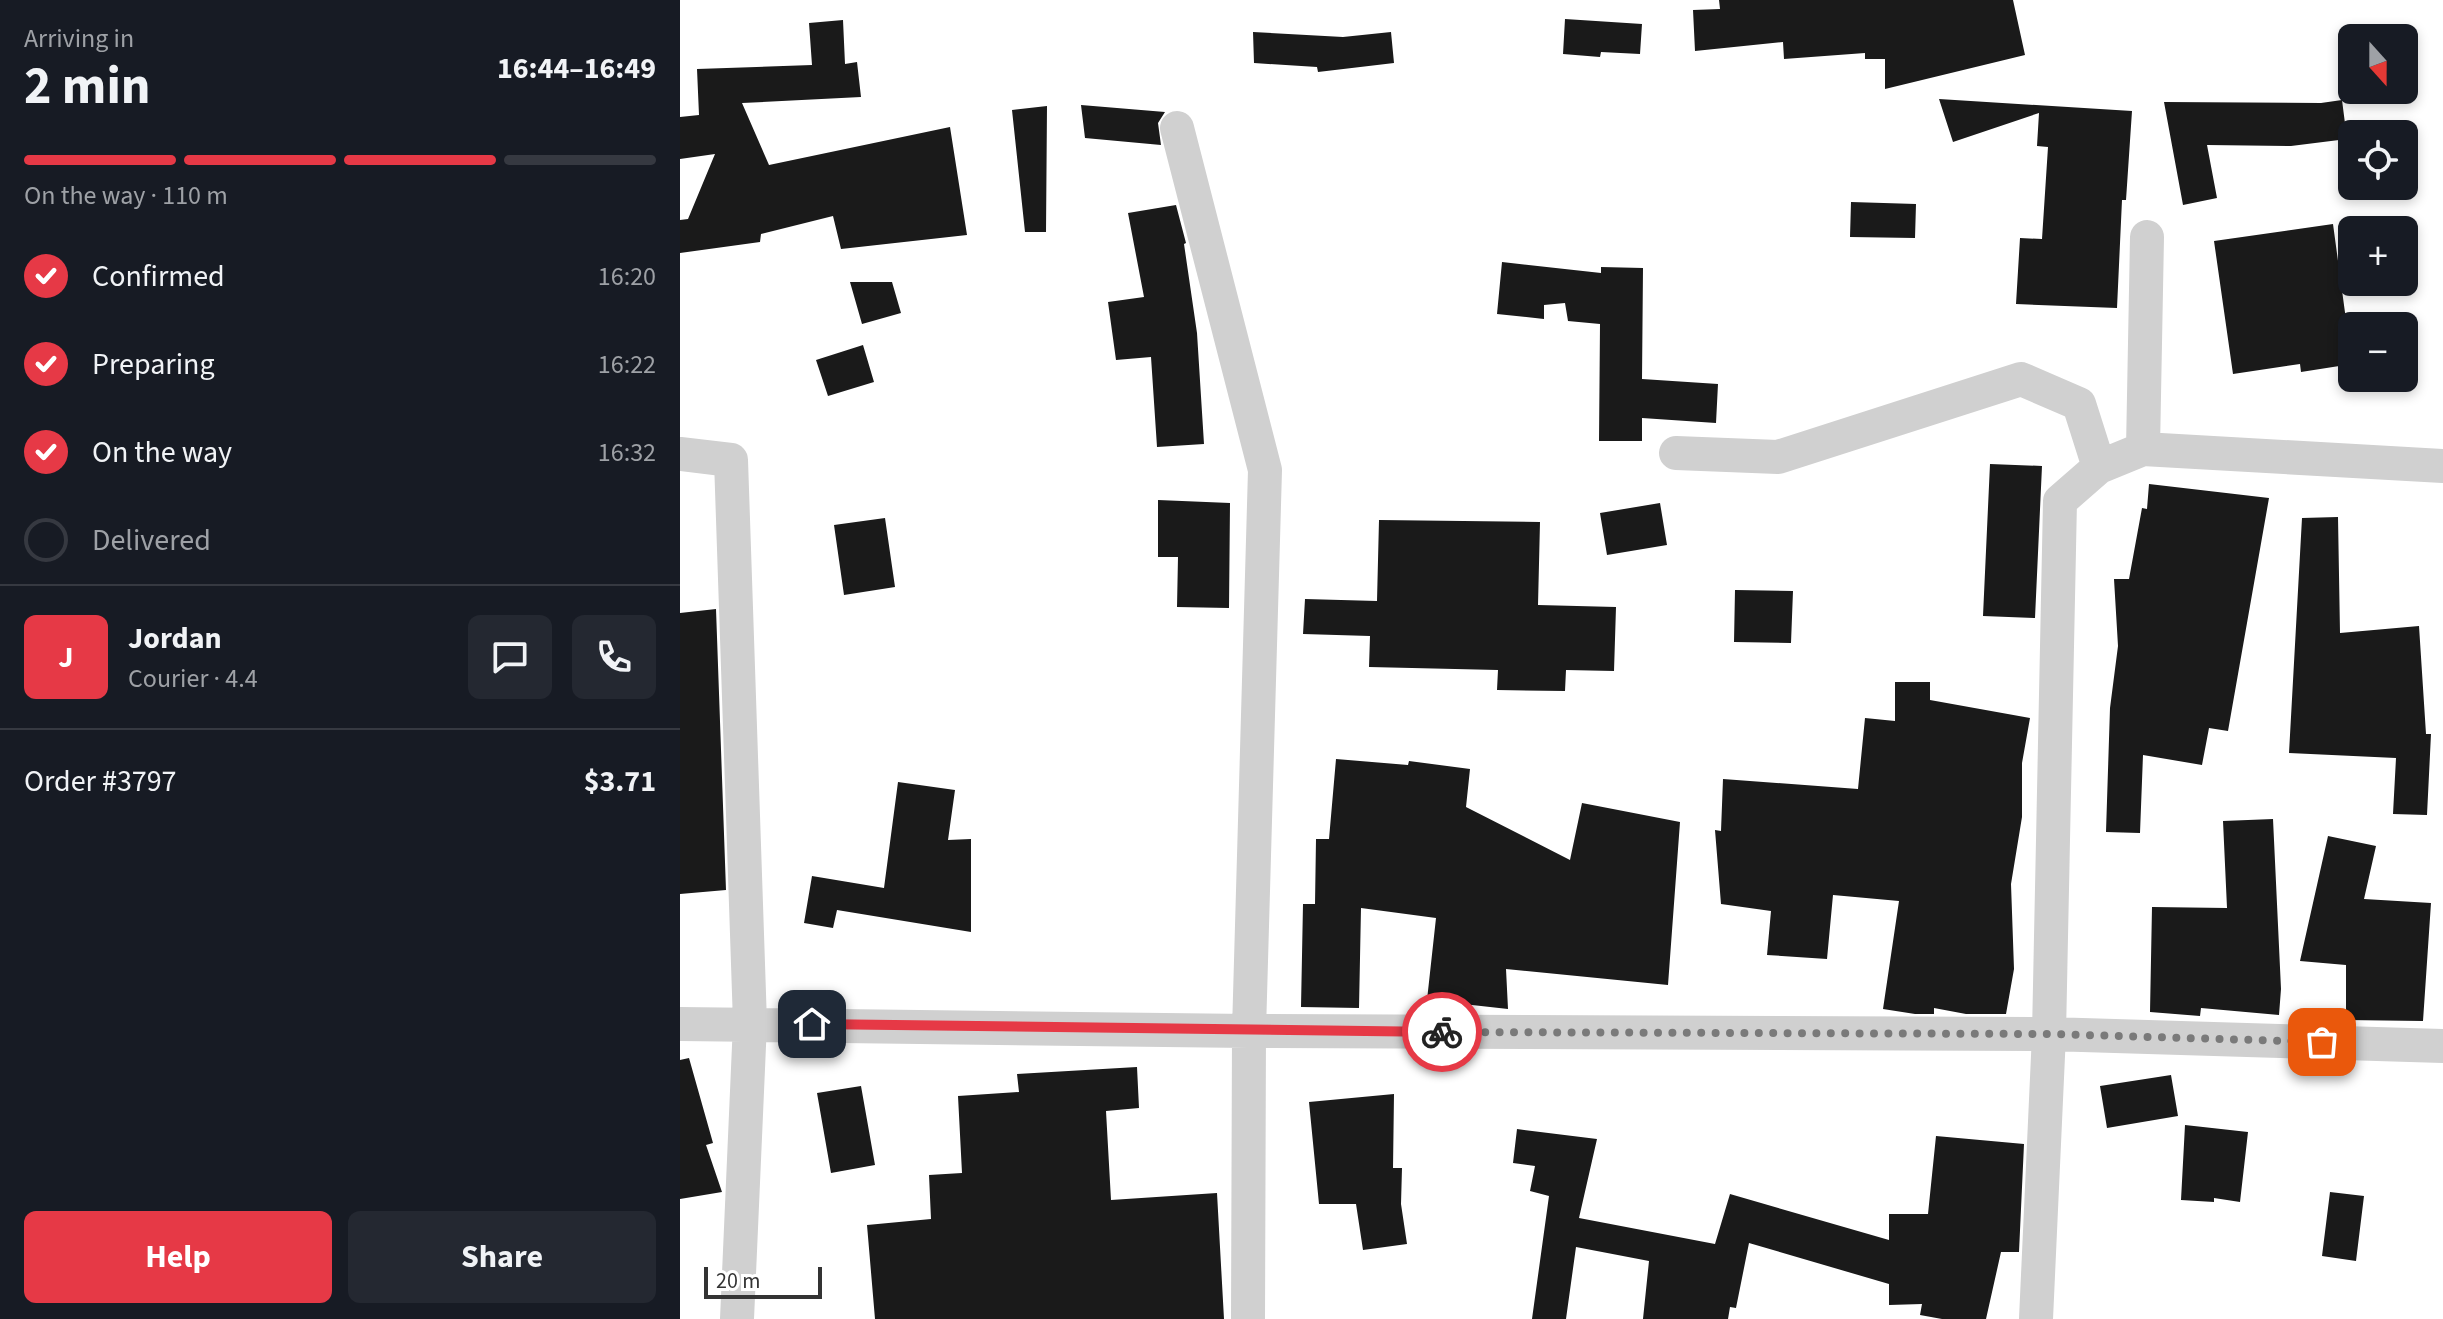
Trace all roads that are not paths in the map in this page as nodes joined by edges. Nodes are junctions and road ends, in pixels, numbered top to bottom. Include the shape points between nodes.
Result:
1 (1177, 128) dead end
2 (2147, 237) dead end
3 (2143, 449) junction
4 (1676, 453) dead end
5 (680, 454) edge
6 (2443, 466) edge
7 (2099, 467) junction
8 (750, 1023) junction
9 (680, 1024) edge
10 (1249, 1031) junction
11 (2049, 1034) junction
12 (2443, 1046) edge
13 (737, 1319) edge
14 (1248, 1319) edge
15 (2036, 1319) edge

1 - 10 street via 1265,470
2 - 3 street
3 - 6 street
3 - 7 street
4 - 7 street via 1778,457 2021,379 2079,404
5 - 8 street via 731,460
7 - 11 street via 2060,501
8 - 9 street
8 - 10 street
8 - 13 street
10 - 11 street
10 - 14 street
11 - 12 street
11 - 15 street

